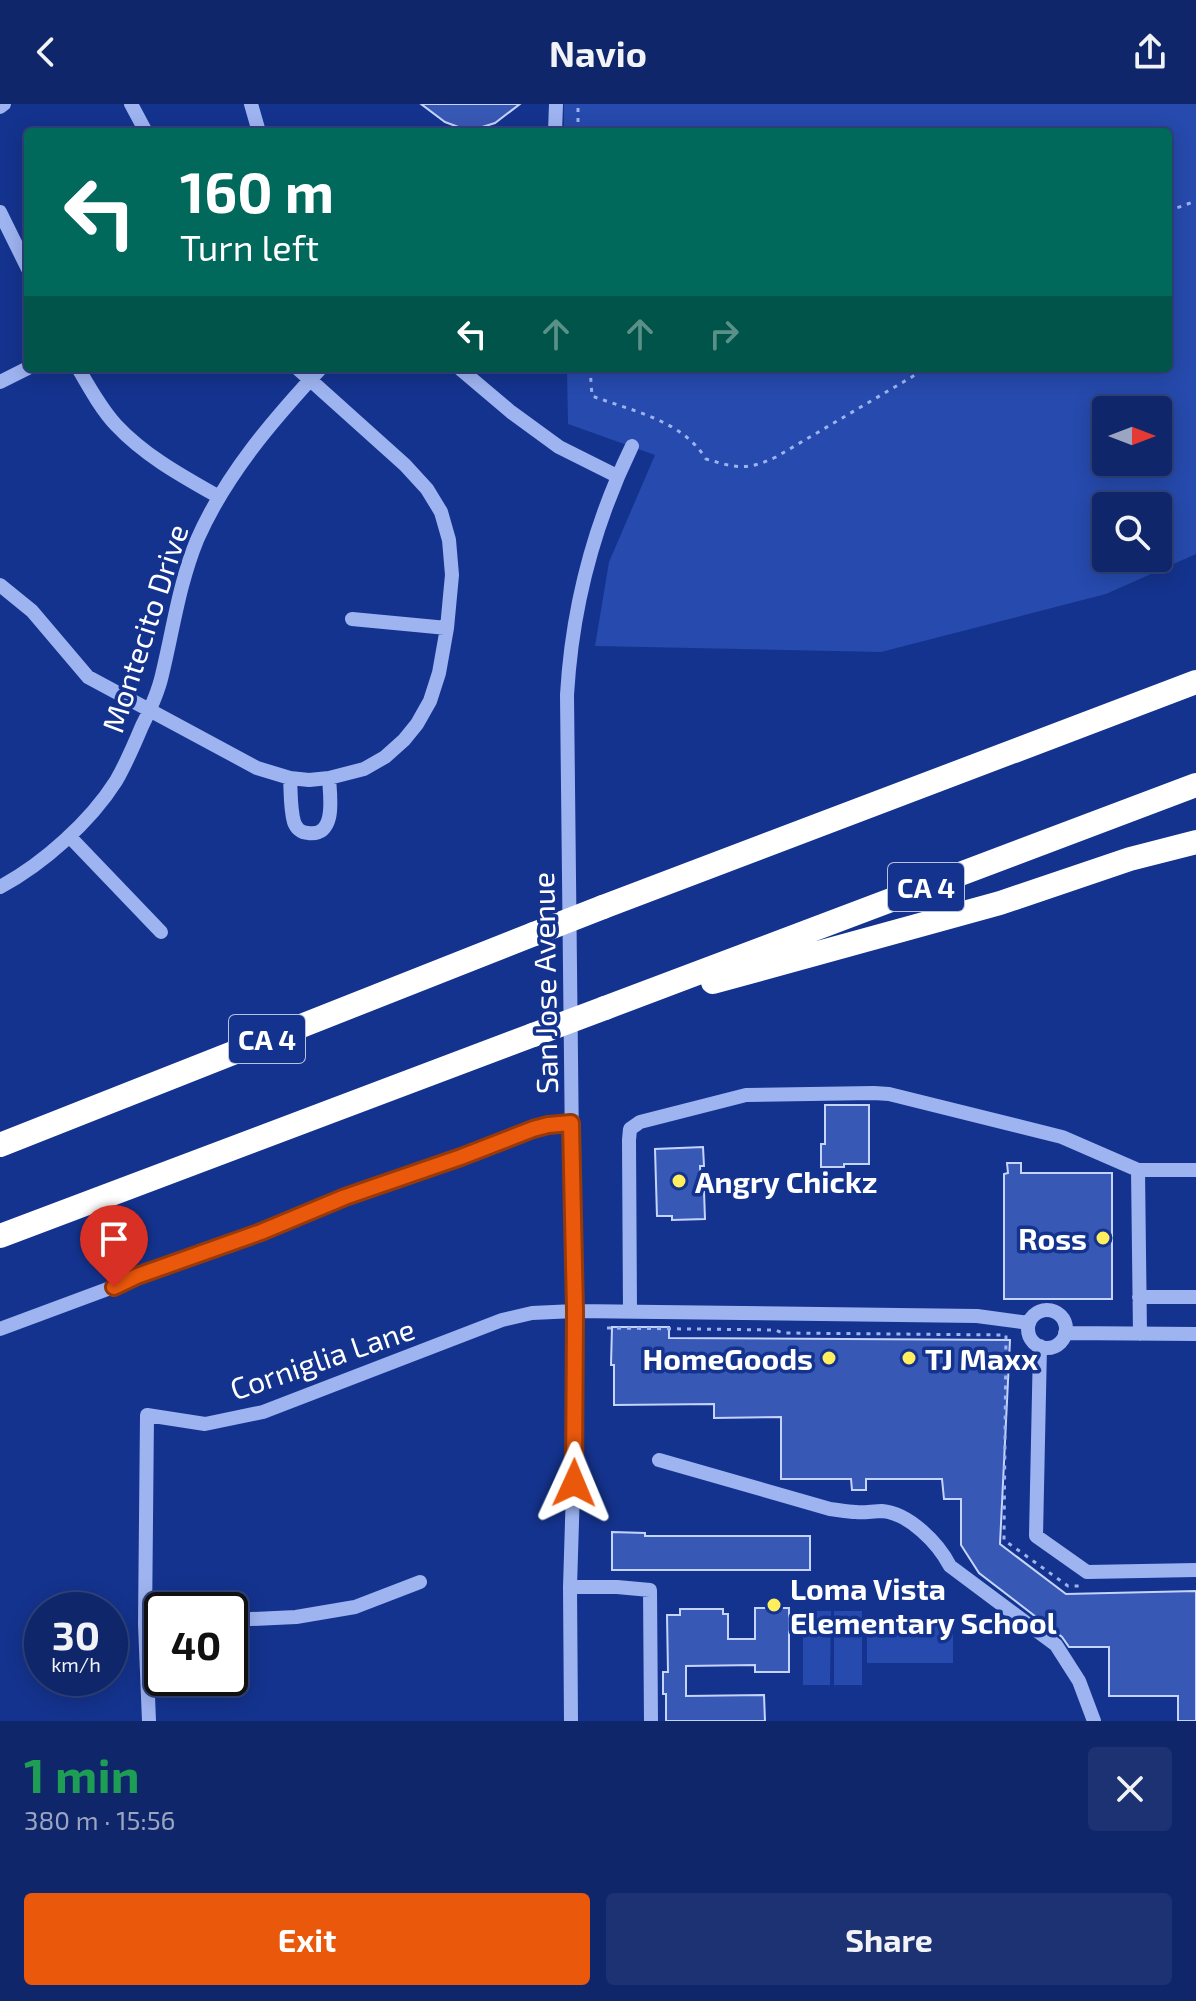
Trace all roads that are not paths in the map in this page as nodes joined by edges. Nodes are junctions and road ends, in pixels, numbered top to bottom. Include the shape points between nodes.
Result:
1 (131, 104) edge
2 (251, 104) edge
3 (556, 104) edge
4 (144, 128) edge
5 (258, 128) edge
6 (555, 128) edge
7 (0, 212) edge
8 (24, 261) edge
9 (24, 370) edge
10 (80, 372) edge
11 (301, 372) edge
12 (318, 372) edge
13 (464, 372) edge
14 (310, 381) junction
15 (0, 382) edge
16 (632, 446) dead end
17 (617, 476) junction
18 (219, 497) junction
19 (0, 585) edge
20 (352, 619) dead end
21 (447, 628) junction
22 (1196, 682) edge
23 (149, 711) junction
24 (290, 778) junction
25 (329, 778) junction
26 (1196, 785) edge
27 (69, 836) junction
28 (1196, 842) edge
29 (0, 887) edge
30 (161, 932) dead end
31 (656, 990) junction
32 (571, 1123) junction
33 (0, 1145) edge
34 (1138, 1170) junction
35 (1196, 1170) edge
36 (0, 1236) edge
37 (1139, 1297) junction
38 (1196, 1297) edge
39 (575, 1311) junction
40 (630, 1312) junction
41 (1029, 1323) junction
42 (0, 1329) edge
43 (1065, 1333) junction
44 (1140, 1334) junction
45 (1196, 1334) edge
46 (1040, 1346) junction
47 (659, 1460) dead end
48 (1196, 1570) edge
49 (420, 1582) dead end
50 (570, 1587) junction
51 (145, 1592) edge
52 (248, 1619) edge
53 (148, 1696) edge
54 (149, 1721) edge
55 (571, 1721) edge
56 (651, 1721) edge
57 (1094, 1721) edge

1 - 4 street
2 - 5 street
3 - 6 street
7 - 8 street
9 - 15 street
10 - 18 street via 114,423 136,444
11 - 14 street
12 - 14 street, Montecito Drive
13 - 17 street via 559,447
14 - 18 street, Montecito Drive via 239,465
14 - 21 street via 405,465 441,512 452,575
16 - 17 street, San Jose Avenue
17 - 32 street, San Jose Avenue via 590,556 569,662
18 - 23 street, Montecito Drive via 186,569
19 - 23 street via 32,611 88,677
20 - 21 street
21 - 25 street via 439,673 417,724 385,757
22 - 33 highway, CA 4, bridge via 603,907
23 - 24 street via 257,768
23 - 27 street, Montecito Drive via 115,783
24 - 25 street
24 - 25 street via 295,826 310,834 327,826
26 - 31 highway, CA 4
27 - 29 street, Montecito Drive
27 - 30 street
28 - 31 highway via 817,955 691,988
31 - 36 highway, CA 4, bridge
32 - 39 street, San Jose Avenue
32 - 42 street via 533,1129
34 - 35 street
34 - 37 street
34 - 40 street via 1062,1137 889,1094 746,1095 640,1122 630,1129 629,1140
37 - 38 street
37 - 44 street
39 - 40 street
39 - 50 street, San Jose Avenue
39 - 51 street, Corniglia Lane via 502,1320 263,1412 205,1424 147,1415
40 - 41 street via 977,1316
41 - 43 street via 1043,1311 1055,1312 1064,1321
41 - 46 street via 1031,1339
43 - 44 street
43 - 46 street via 1055,1346
44 - 45 street
46 - 48 street via 1036,1536 1087,1572
47 - 57 street via 830,1509 896,1515 930,1536 950,1566 1056,1645 1079,1681
49 - 52 street via 355,1607
50 - 55 street, San Jose Avenue
50 - 56 street via 650,1590
53 - 54 street, Corniglia Lane

